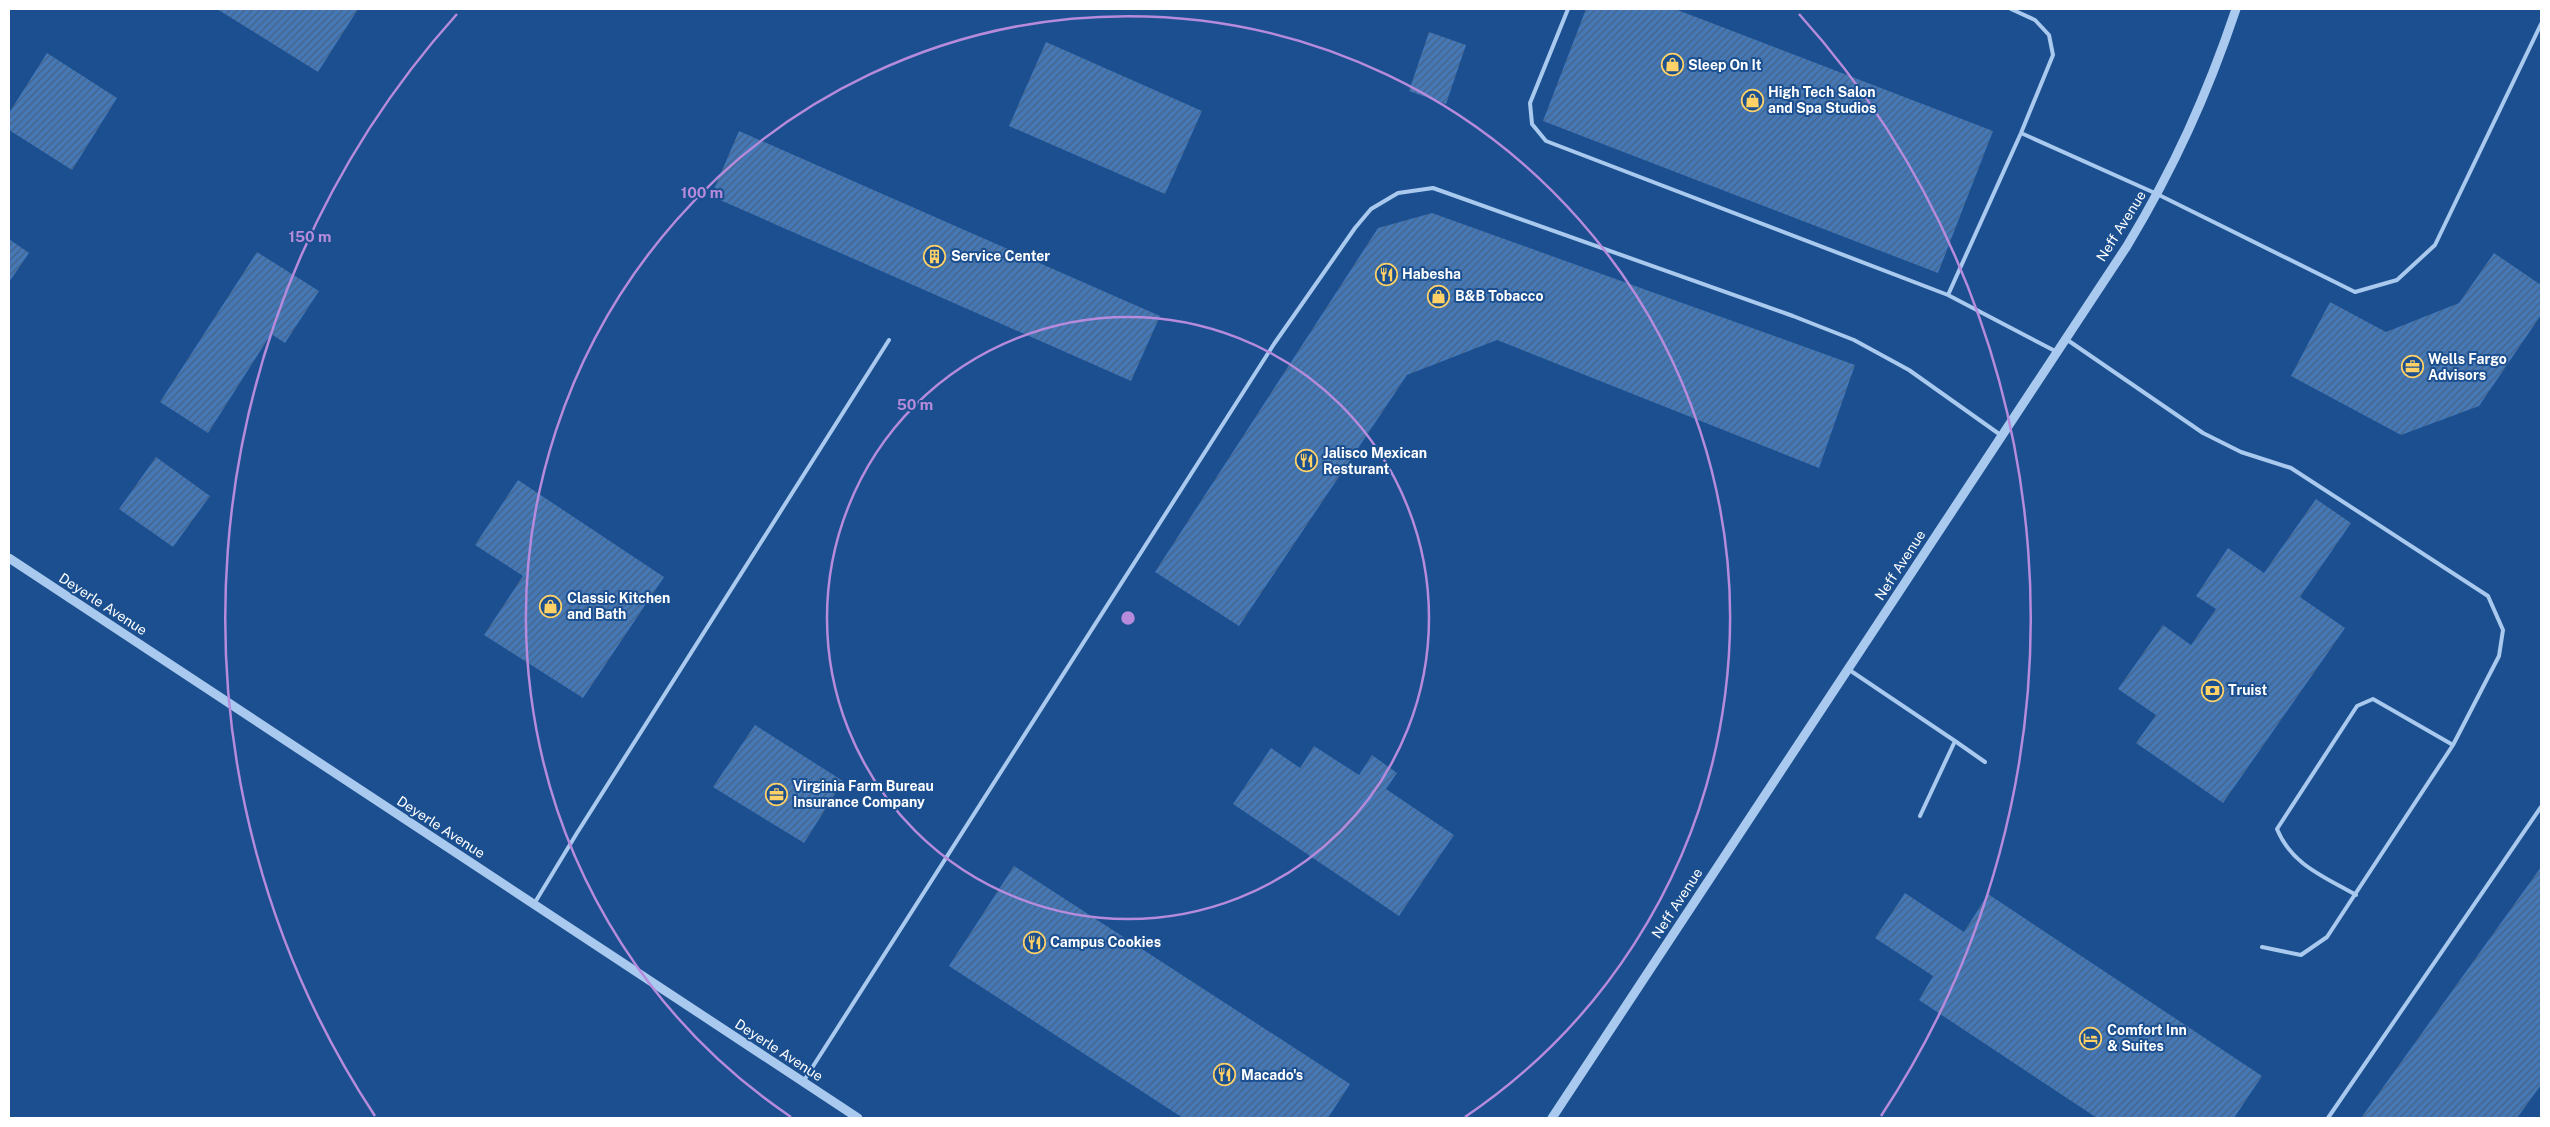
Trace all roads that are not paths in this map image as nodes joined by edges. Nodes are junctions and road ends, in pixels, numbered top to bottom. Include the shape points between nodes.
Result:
1 (1568, 9) edge
2 (2011, 9) edge
3 (2236, 9) edge
4 (2541, 24) edge
5 (2021, 133) junction
6 (2157, 194) junction
7 (1948, 295) junction
8 (2066, 339) junction
9 (889, 340) dead end
10 (2057, 352) junction
11 (2002, 436) junction
12 (9, 558) edge
13 (1848, 670) junction
14 (1954, 741) junction
15 (2453, 745) junction
16 (1985, 762) dead end
17 (2541, 807) edge
18 (1920, 816) dead end
19 (2356, 894) junction
20 (534, 904) junction
21 (2262, 947) dead end
22 (803, 1082) junction
23 (858, 1118) edge
24 (1552, 1118) edge
25 (2328, 1118) edge

1 - 7 lane via 1530,103 1532,124 1546,141
2 - 5 lane via 2036,20 2049,35 2053,55
3 - 6 street, Neff Avenue via 2202,102
4 - 6 lane via 2435,245 2397,280 2355,292
5 - 6 lane
5 - 7 lane
6 - 8 street, Neff Avenue
7 - 10 lane
8 - 10 street, Neff Avenue
8 - 15 lane via 2203,433 2241,452 2291,468 2488,596 2503,630 2499,656
9 - 20 lane
10 - 11 street, Neff Avenue
11 - 13 street, Neff Avenue
11 - 22 lane via 1909,370 1854,340 1793,316 1433,188 1414,189 1383,200 1355,228 1274,344
12 - 20 street, Deyerle Avenue
13 - 14 lane
13 - 24 street, Neff Avenue
14 - 16 lane
14 - 18 lane
15 - 19 lane
15 - 19 lane via 2373,699 2357,706 2276,829 2284,846 2298,862
17 - 25 lane
19 - 21 lane via 2328,937 2301,955
20 - 22 street, Deyerle Avenue
22 - 23 street, Deyerle Avenue

